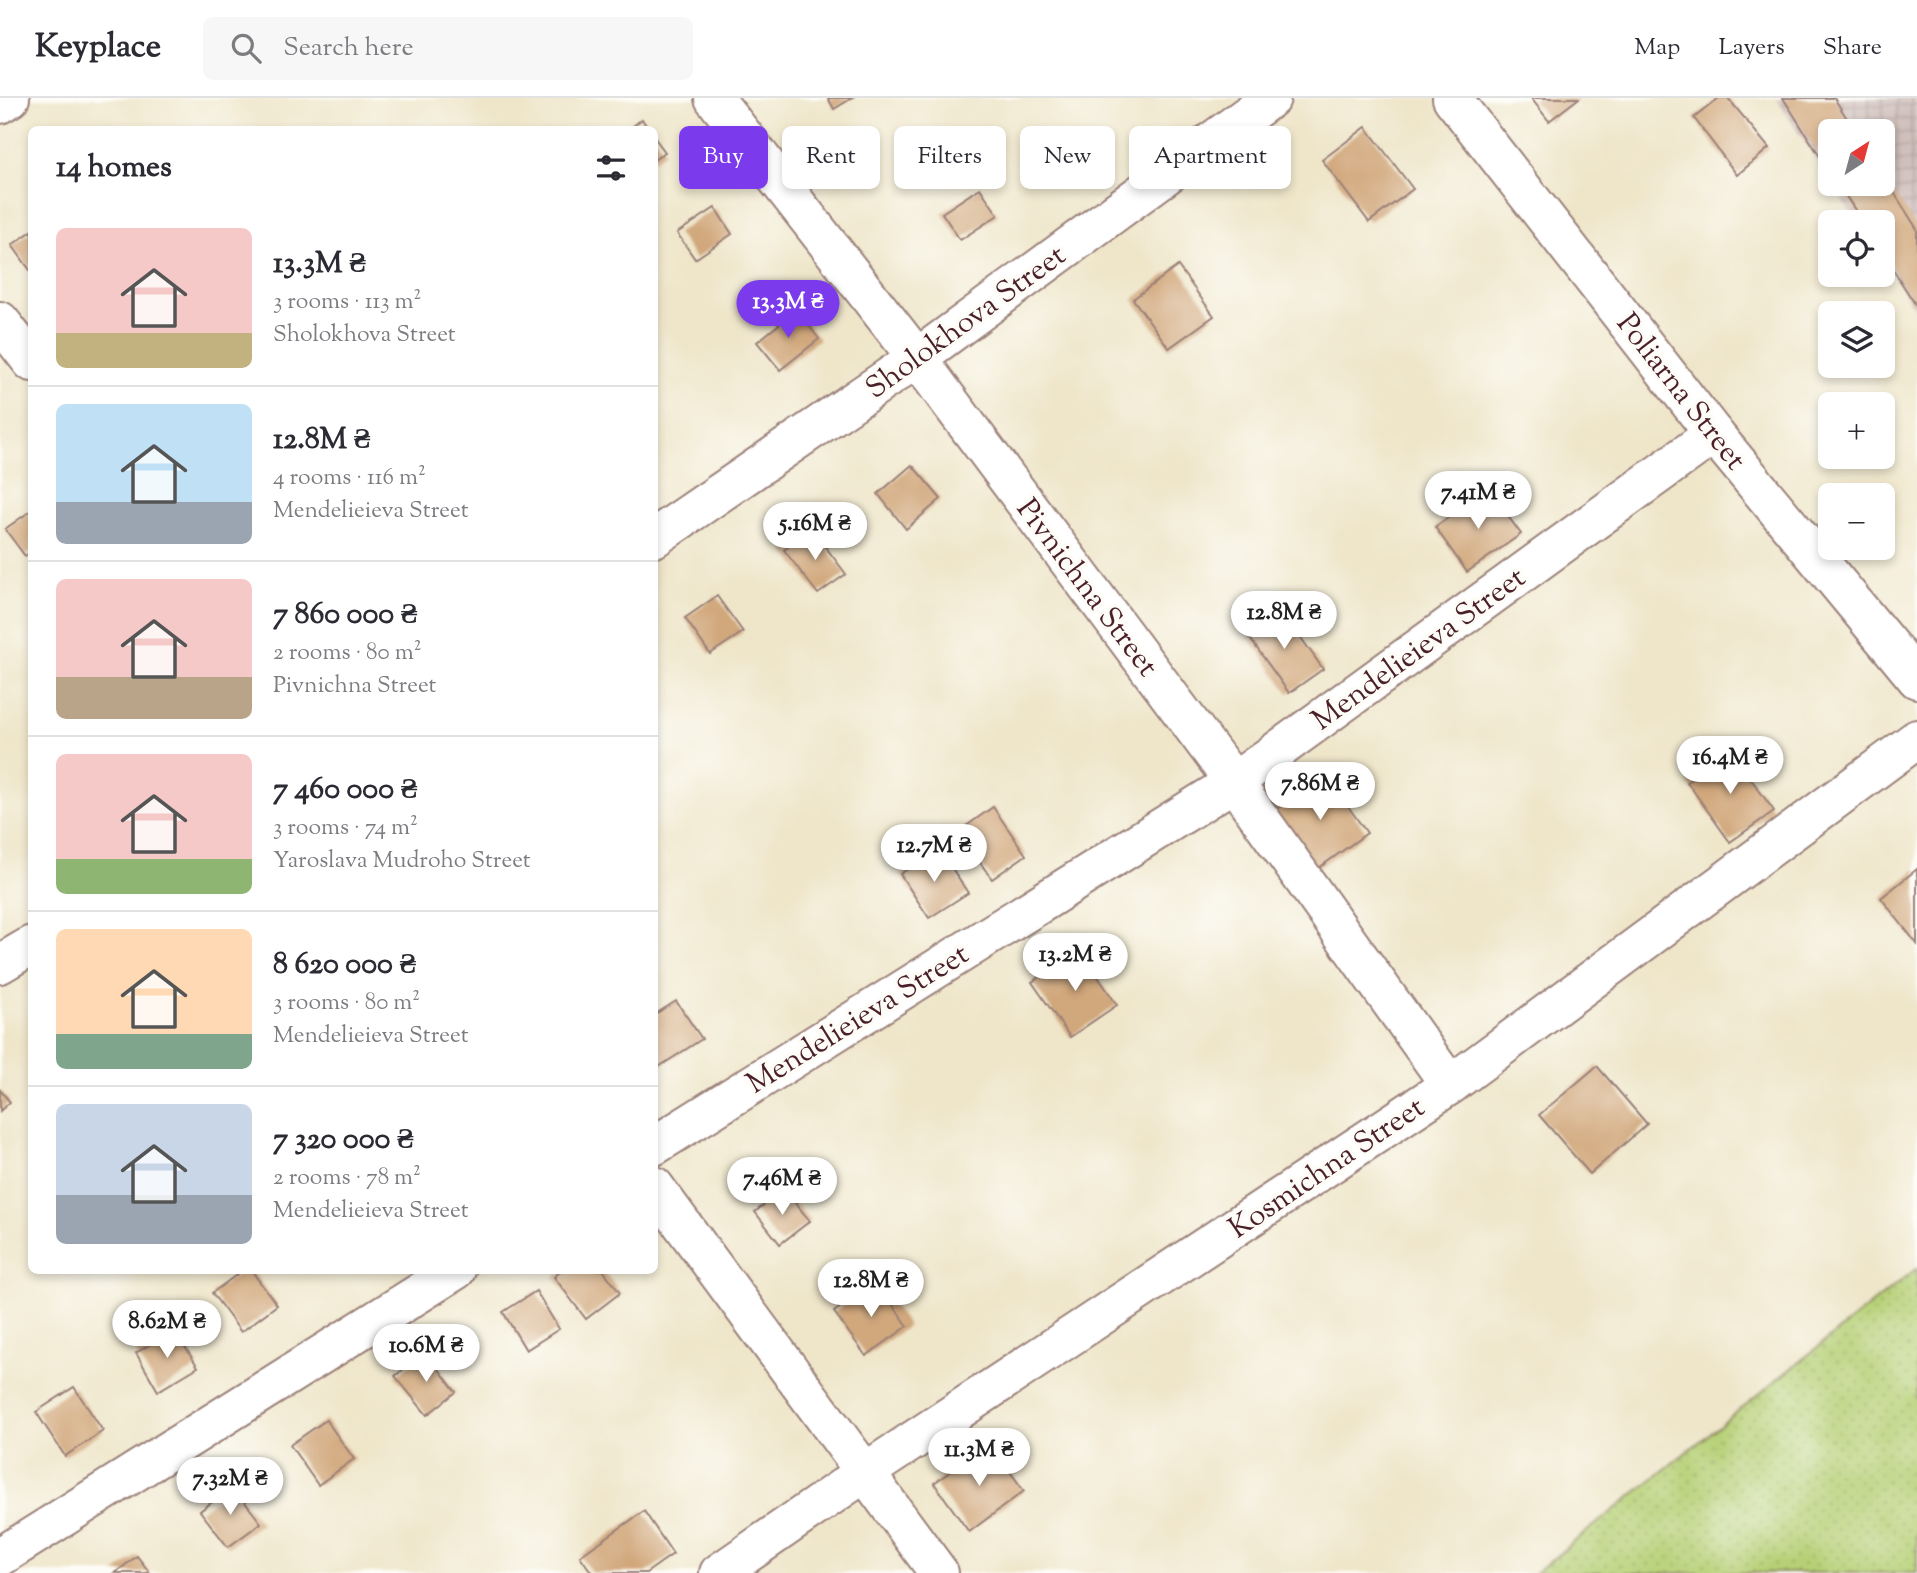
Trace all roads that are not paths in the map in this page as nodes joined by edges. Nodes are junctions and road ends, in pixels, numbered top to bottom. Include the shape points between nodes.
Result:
1 (9, 98) edge
2 (714, 98) edge
3 (1271, 98) edge
4 (1452, 98) edge
5 (0, 104) edge
6 (0, 321) edge
7 (28, 357) edge
8 (917, 358) junction
9 (1714, 434) junction
10 (658, 535) edge
11 (1917, 679) edge
12 (1917, 739) edge
13 (1234, 782) junction
14 (28, 947) edge
15 (0, 964) edge
16 (1450, 1084) junction
17 (658, 1143) edge
18 (658, 1191) edge
19 (450, 1274) edge
20 (867, 1471) junction
21 (0, 1557) edge
22 (719, 1573) edge
23 (939, 1573) edge

1 - 5 street
2 - 8 street, Pivnichna Street
3 - 8 street, Sholokhova Street
4 - 9 street, Poliarna Street
6 - 7 street
8 - 10 street, Sholokhova Street
8 - 13 street, Pivnichna Street
9 - 11 street, Poliarna Street
9 - 13 street, Mendelieieva Street
12 - 16 street, Kosmichna Street
13 - 16 street, Pivnichna Street
13 - 17 street, Mendelieieva Street
14 - 15 street
16 - 20 street, Kosmichna Street
18 - 20 street
19 - 21 street
20 - 22 street, Kosmichna Street
20 - 23 street

